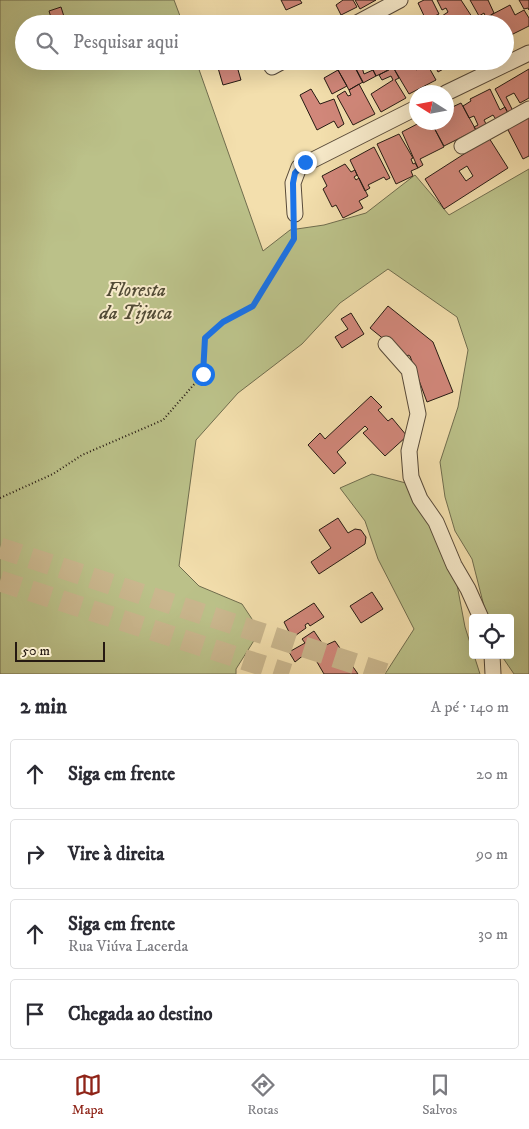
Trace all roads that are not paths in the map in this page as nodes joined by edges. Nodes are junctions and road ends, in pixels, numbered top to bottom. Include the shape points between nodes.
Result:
1 (400, 0) edge
2 (372, 15) edge
3 (529, 53) edge
4 (514, 60) edge
5 (494, 70) edge
6 (454, 89) edge
7 (529, 109) edge
8 (409, 112) edge
9 (462, 146) dead end
10 (295, 214) road end
11 (386, 344) dead end
12 (479, 614) edge
13 (492, 659) edge
14 (493, 674) edge

1 - 2 street
3 - 4 street
5 - 6 street
7 - 9 street
8 - 10 street via 299,167 293,183
11 - 12 street via 409,370 418,414 408,451 411,477
13 - 14 street

